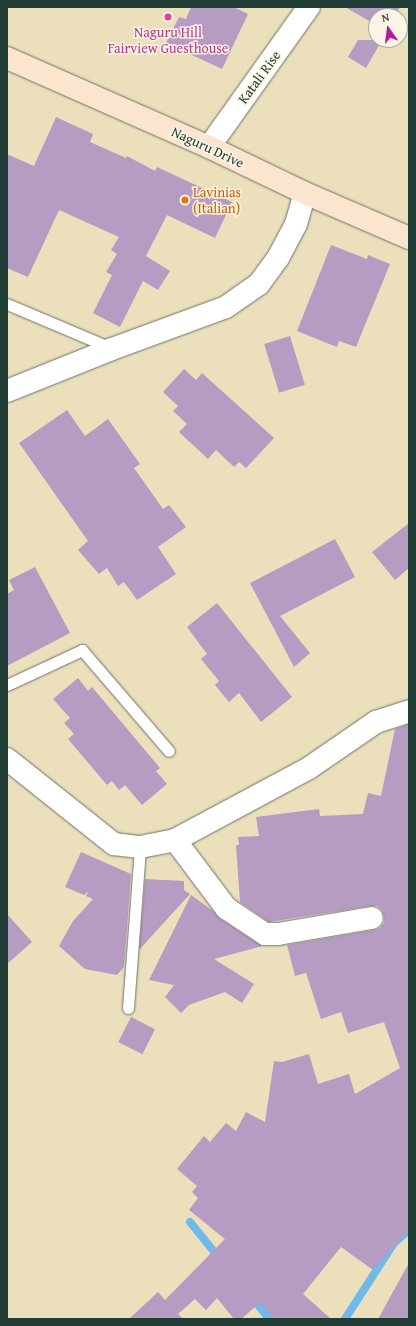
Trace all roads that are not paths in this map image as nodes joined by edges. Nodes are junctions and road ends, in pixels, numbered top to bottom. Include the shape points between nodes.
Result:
1 (309, 7) edge
2 (7, 58) edge
3 (209, 147) junction
4 (305, 193) junction
5 (409, 238) edge
6 (7, 304) edge
7 (112, 349) junction
8 (7, 391) edge
9 (7, 685) edge
10 (409, 711) edge
11 (169, 751) dead end
12 (7, 759) edge
13 (175, 840) junction
14 (140, 848) junction
15 (372, 918) dead end
16 (128, 1008) dead end

1 - 3 street, Katali Rise
2 - 3 street, Naguru Drive
3 - 4 street, Naguru Drive
4 - 5 street, Naguru Drive
4 - 7 street via 292,231 278,258 259,284 226,307
6 - 7 lane
7 - 8 street
9 - 11 lane via 82,650
10 - 13 street via 376,722 309,768
12 - 14 street via 114,844
13 - 14 street
13 - 15 street via 226,908 265,934
14 - 16 lane

